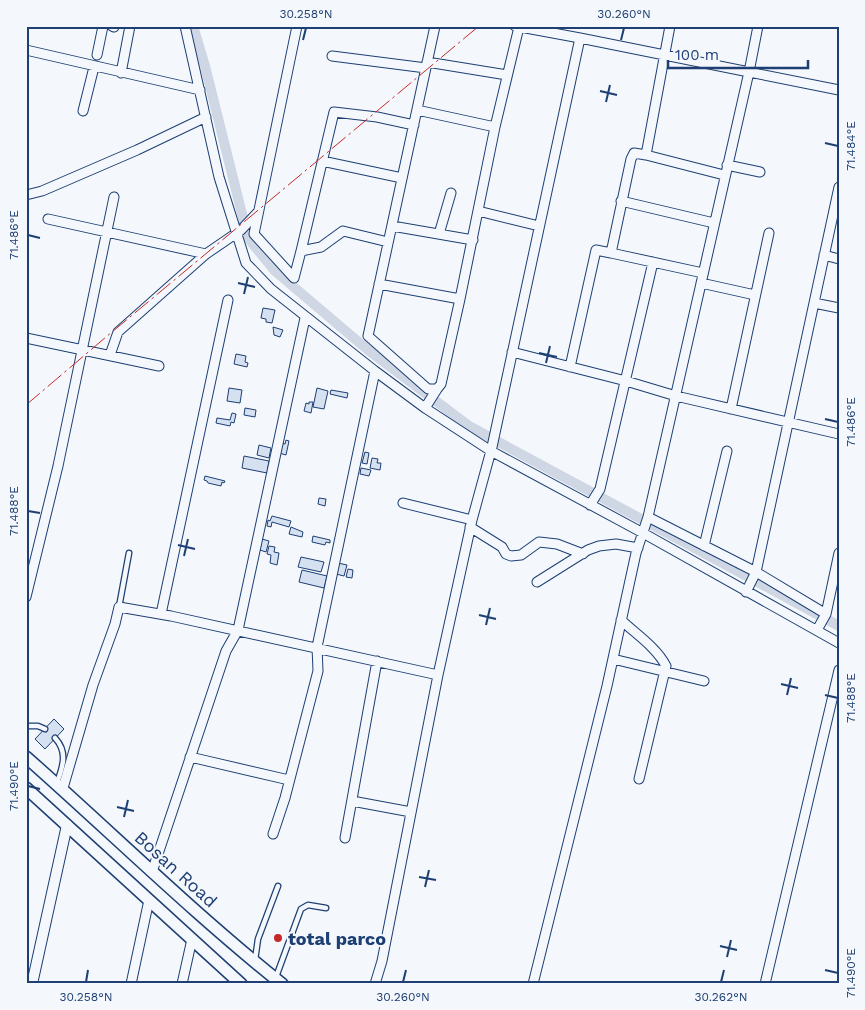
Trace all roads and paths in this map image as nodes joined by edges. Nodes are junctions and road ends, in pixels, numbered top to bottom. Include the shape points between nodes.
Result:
1 (103, 26) edge
2 (130, 26) edge
3 (185, 26) edge
4 (297, 26) edge
5 (435, 26) edge
6 (670, 26) edge
7 (758, 26) edge
8 (517, 27) edge
9 (552, 29) edge
10 (580, 38) junction
11 (26, 50) edge
12 (97, 55) dead end
13 (664, 55) junction
14 (332, 56) dead end
15 (426, 65) junction
16 (94, 66) junction
17 (749, 72) junction
18 (121, 73) junction
19 (508, 75) junction
20 (200, 90) junction
21 (839, 90) edge
22 (417, 110) junction
23 (83, 111) dead end
24 (206, 117) junction
25 (414, 126) junction
26 (495, 127) junction
27 (646, 155) junction
28 (322, 162) junction
29 (726, 170) junction
30 (760, 172) dead end
31 (402, 178) junction
32 (839, 187) edge
33 (451, 193) dead end
34 (26, 195) edge
35 (114, 197) dead end
36 (621, 201) junction
37 (260, 210) junction
38 (478, 211) junction
39 (48, 219) dead end
40 (714, 223) junction
41 (392, 226) junction
42 (539, 226) junction
43 (242, 229) junction
44 (106, 231) junction
45 (769, 233) dead end
46 (439, 234) junction
47 (473, 240) junction
48 (388, 242) junction
49 (301, 251) junction
50 (611, 253) junction
51 (206, 254) junction
52 (824, 255) junction
53 (839, 258) edge
54 (653, 262) junction
55 (703, 273) junction
56 (701, 283) junction
57 (379, 284) junction
58 (755, 295) junction
59 (460, 299) junction
60 (228, 300) dead end
61 (814, 303) junction
62 (839, 308) edge
63 (305, 318) junction
64 (26, 338) edge
65 (82, 349) junction
66 (512, 352) junction
67 (110, 355) junction
68 (159, 366) dead end
69 (570, 367) junction
70 (375, 371) junction
71 (626, 382) junction
72 (676, 396) junction
73 (431, 398) junction
74 (731, 409) junction
75 (788, 423) junction
76 (839, 434) edge
77 (491, 449) junction
78 (727, 451) dead end
79 (593, 501) junction
80 (403, 503) dead end
81 (648, 517) junction
82 (471, 524) junction
83 (644, 530) junction
84 (704, 546) junction
85 (638, 548) junction
86 (128, 553) dead end
87 (839, 553) edge
88 (582, 554) junction
89 (756, 572) junction
90 (537, 582) dead end
91 (748, 589) junction
92 (26, 597) edge
93 (119, 607) junction
94 (161, 614) junction
95 (826, 614) junction
96 (621, 620) junction
97 (819, 627) junction
98 (238, 630) junction
99 (839, 644) edge
100 (317, 647) junction
101 (613, 659) junction
102 (377, 661) junction
103 (839, 670) edge
104 (665, 672) junction
105 (438, 675) junction
106 (704, 681) dead end
107 (26, 726) edge
108 (45, 729) dead end
109 (55, 738) dead end
110 (26, 757) edge
111 (190, 757) junction
112 (639, 779) dead end
113 (290, 780) junction
114 (60, 786) junction
115 (26, 788) edge
116 (352, 800) junction
117 (411, 812) junction
118 (67, 825) junction
119 (273, 834) dead end
120 (344, 838) dead end
121 (152, 872) junction
122 (278, 886) dead end
123 (149, 900) junction
124 (326, 908) dead end
125 (192, 940) junction
126 (255, 962) junction
127 (279, 981) edge
128 (32, 984) edge
129 (131, 984) edge
130 (182, 984) edge
131 (241, 984) edge
132 (375, 984) edge
133 (533, 984) edge
134 (765, 984) edge

1 - 12 street
2 - 18 street
3 - 20 street
4 - 37 street
5 - 15 street
6 - 13 street
7 - 17 street
8 - 9 street
8 - 19 street
9 - 10 street
10 - 13 street
10 - 42 street
11 - 16 street
13 - 17 street
13 - 27 street
14 - 15 street
15 - 19 street
15 - 22 street
16 - 18 street
16 - 23 street
17 - 21 street
17 - 29 street
18 - 20 street
19 - 26 street
20 - 24 street
22 - 25 street
22 - 26 street
24 - 34 street via 137,150
24 - 43 street via 219,177
25 - 28 street via 334,112
25 - 31 street
26 - 38 street
27 - 29 street
27 - 36 street via 632,155
28 - 31 street
28 - 49 street
29 - 30 street
29 - 40 street
31 - 41 street
32 - 52 street
33 - 46 street
35 - 44 street
36 - 40 street
36 - 50 street
37 - 43 street
37 - 49 street via 254,234 294,278
38 - 42 street
38 - 47 street
39 - 44 street
40 - 55 street
41 - 46 street
41 - 48 street
42 - 66 street
43 - 51 street
43 - 63 street via 246,263
44 - 51 street
44 - 65 street
45 - 58 street
46 - 47 street
47 - 59 street
48 - 49 street via 343,231 321,246
48 - 57 street
50 - 54 street
50 - 69 street via 596,250
51 - 67 street via 118,332
52 - 53 street
52 - 61 street
54 - 55 street
54 - 71 street
55 - 56 street
56 - 58 street
56 - 72 street
57 - 59 street
57 - 73 street via 368,336 428,389
58 - 74 street
59 - 73 street via 441,384
60 - 94 street
61 - 62 street
61 - 75 street
63 - 70 street
63 - 98 street
64 - 65 street
65 - 67 street
65 - 92 street
66 - 69 street
66 - 77 street
67 - 68 street
69 - 71 street
70 - 73 street
70 - 100 street
71 - 72 street
71 - 79 street via 600,489
72 - 74 street
72 - 81 street
73 - 77 street
74 - 75 street
75 - 76 street
75 - 89 street
77 - 79 street
77 - 82 street
78 - 84 street
79 - 83 street
80 - 82 street
81 - 83 street
81 - 84 street
82 - 88 street via 511,556 521,555 539,542 557,544
82 - 105 street
83 - 85 street
83 - 91 street
84 - 89 street
85 - 88 street via 616,544 599,546
85 - 96 street
86 - 93 lane
87 - 95 street
88 - 90 street
89 - 91 street
89 - 95 street
91 - 97 street
93 - 94 street
93 - 114 street
94 - 98 street
95 - 97 street
96 - 101 street
96 - 104 street via 663,661
97 - 99 street
98 - 100 street
98 - 111 street via 226,651
100 - 102 street
100 - 113 street via 318,672
101 - 104 street
101 - 133 street
102 - 105 street
102 - 116 street
103 - 134 street
104 - 106 street
104 - 112 street
105 - 117 street
107 - 108 lane
109 - 114 lane via 64,753
110 - 114 main road, Bosan Road
111 - 113 street
111 - 121 street
113 - 119 street
114 - 121 main road, Bosan Road
115 - 118 main road
116 - 117 street
116 - 120 street
117 - 132 street
118 - 123 main road
118 - 128 street
121 - 126 main road, Bosan Road
122 - 126 lane via 258,939
123 - 125 main road
123 - 129 street
124 - 127 lane via 308,905 301,909
125 - 130 street
125 - 131 main road
126 - 127 main road, Bosan Road

